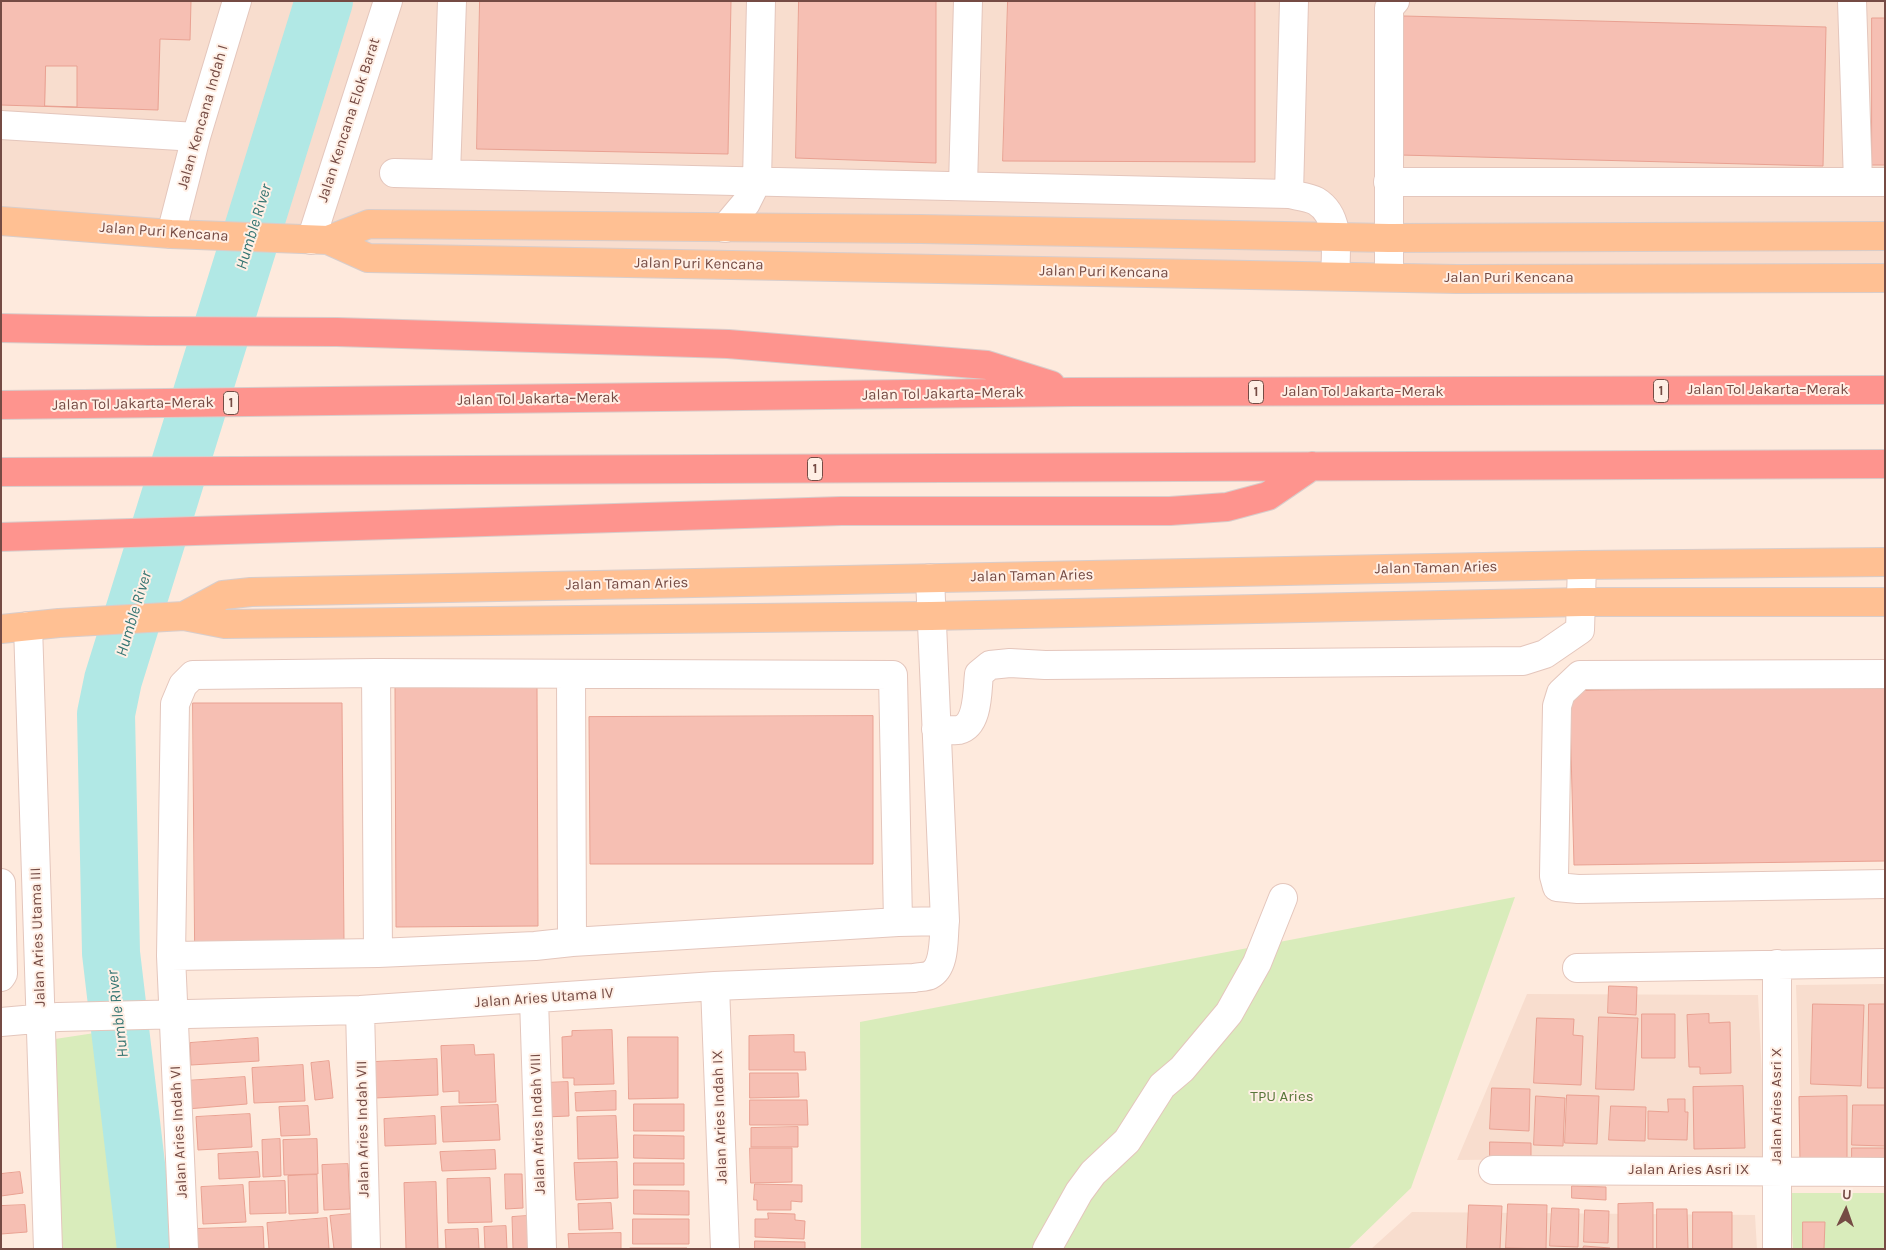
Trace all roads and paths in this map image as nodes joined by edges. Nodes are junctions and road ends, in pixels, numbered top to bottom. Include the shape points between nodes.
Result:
1 (236, 1) edge
2 (388, 1) edge
3 (452, 1) edge
4 (761, 1) edge
5 (968, 1) edge
6 (1294, 1) edge
7 (1395, 1) edge
8 (1852, 1) edge
9 (1, 125) edge
10 (196, 137) junction
11 (394, 173) dead end
12 (446, 174) junction
13 (757, 181) junction
14 (1388, 182) junction
15 (1858, 182) junction
16 (1885, 182) edge
17 (963, 186) junction
18 (1289, 194) junction
19 (1, 221) edge
20 (725, 228) junction
21 (170, 234) junction
22 (1336, 236) junction
23 (1885, 236) edge
24 (1389, 238) junction
25 (310, 240) junction
26 (1335, 276) junction
27 (1389, 277) junction
28 (1885, 278) edge
29 (1, 328) edge
30 (1885, 390) edge
31 (1073, 392) junction
32 (1, 405) edge
33 (1885, 464) edge
34 (1312, 466) junction
35 (1, 472) edge
36 (1, 537) edge
37 (1885, 562) edge
38 (1582, 565) junction
39 (930, 578) junction
40 (1582, 602) junction
41 (1885, 602) edge
42 (931, 616) junction
43 (174, 617) junction
44 (28, 626) junction
45 (1, 629) edge
46 (376, 673) junction
47 (933, 673) junction
48 (571, 674) junction
49 (1885, 674) edge
50 (894, 675) junction
51 (936, 729) junction
52 (1, 883) edge
53 (1885, 884) edge
54 (1283, 898) dead end
55 (945, 921) junction
56 (898, 922) junction
57 (572, 942) junction
58 (378, 954) junction
59 (171, 956) junction
60 (1885, 963) edge
61 (1777, 964) junction
62 (1577, 968) dead end
63 (1, 977) edge
64 (715, 986) junction
65 (534, 999) junction
66 (360, 1010) junction
67 (171, 1015) junction
68 (50, 1018) junction
69 (1, 1022) edge
70 (1493, 1170) dead end
71 (1776, 1170) junction
72 (1885, 1172) edge
73 (48, 1249) edge
74 (184, 1249) edge
75 (366, 1249) edge
76 (542, 1249) edge
77 (725, 1249) edge
78 (1047, 1249) edge
79 (1777, 1249) edge

1 - 10 street, Jalan Kencana Indah I
2 - 25 street, Jalan Kencana Elok Barat
3 - 12 street
4 - 13 street
5 - 17 street
6 - 18 street
7 - 14 street via 1389,8
8 - 15 street
9 - 10 street
10 - 21 street, Jalan Kencana Indah I
11 - 12 street
12 - 13 street
13 - 17 street
13 - 20 street via 746,203
14 - 15 street
14 - 24 street
15 - 16 street
17 - 18 street
18 - 22 street via 1315,201 1331,217
19 - 21 main road, Jalan Puri Kencana
20 - 22 main road, Jalan Puri Kencana
20 - 25 main road, Jalan Puri Kencana via 368,224
21 - 25 main road, Jalan Puri Kencana
22 - 24 main road, Jalan Puri Kencana
22 - 26 street
23 - 24 main road, Jalan Puri Kencana
24 - 27 street
25 - 26 main road, Jalan Puri Kencana via 368,258
26 - 27 main road, Jalan Puri Kencana
27 - 28 main road, Jalan Puri Kencana
29 - 31 highway via 337,332 728,344 987,365
30 - 31 highway, Jalan Tol Jakarta–Merak / 1
31 - 32 highway, Jalan Tol Jakarta–Merak / 1
33 - 34 highway, 1
34 - 35 highway, 1
34 - 36 highway via 1268,496 1227,507 1170,511 841,511
37 - 38 main road, Jalan Taman Aries
38 - 39 main road, Jalan Taman Aries
38 - 40 street
39 - 42 street
39 - 43 main road, Jalan Taman Aries via 250,592 223,595
40 - 41 main road, Jalan Taman Aries
40 - 42 main road, Jalan Taman Aries
40 - 51 street via 1580,630 1545,654 1523,662 990,665 979,674 975,713 970,723 960,730
42 - 43 main road, Jalan Taman Aries via 225,624
42 - 47 street
43 - 44 main road, Jalan Taman Aries
44 - 45 main road, Jalan Taman Aries
44 - 68 street, Jalan Aries Utama III
46 - 48 street, Jalan Aries Indah VI
46 - 58 street
46 - 59 street, Jalan Aries Indah VI via 193,675 183,685 175,704
47 - 50 street, Jalan Aries Indah VI
47 - 51 street
48 - 50 street, Jalan Aries Indah VI
48 - 57 street
49 - 53 street via 1580,675 1561,693 1557,706 1554,876 1557,887 1578,889
50 - 56 street
51 - 55 street
52 - 63 street
54 - 78 street via 1257,963 1229,1013 1182,1069 1162,1086 1127,1141 1093,1173
55 - 56 street
55 - 64 street, Jalan Aries Utama IV via 942,956 938,969 930,975
56 - 57 street
57 - 58 street
58 - 59 street
59 - 67 street, Jalan Aries Indah VI
60 - 61 street
61 - 62 street
61 - 71 street, Jalan Aries Asri X
64 - 65 street, Jalan Aries Utama IV
64 - 77 street, Jalan Aries Indah IX
65 - 66 street, Jalan Aries Utama IV
65 - 76 street, Jalan Aries Indah VIII
66 - 67 street, Jalan Aries Utama IV
66 - 75 street, Jalan Aries Indah VII
67 - 68 street, Jalan Aries Utama IV
67 - 74 street, Jalan Aries Indah VI
68 - 69 street, Jalan Aries Utama IV
68 - 73 street, Jalan Aries Utama III
70 - 71 street, Jalan Aries Asri IX
71 - 72 street, Jalan Aries Asri IX
71 - 79 street, Jalan Aries Asri X

